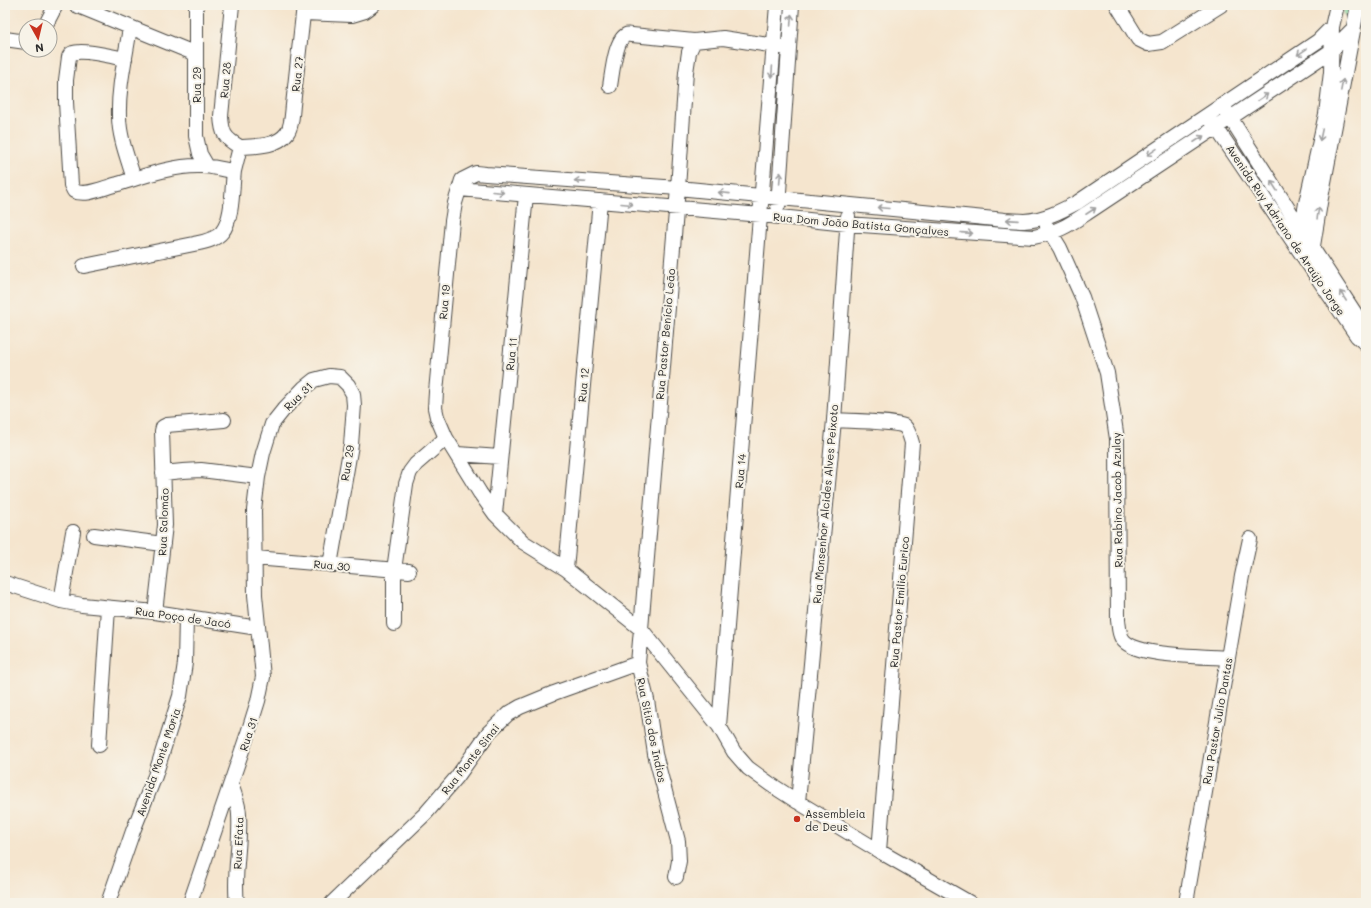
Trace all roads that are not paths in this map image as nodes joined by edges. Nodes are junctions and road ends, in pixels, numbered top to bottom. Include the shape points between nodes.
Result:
1 (56, 5) edge
2 (76, 5) edge
3 (196, 5) edge
4 (232, 5) edge
5 (777, 5) edge
6 (792, 5) edge
7 (1117, 5) edge
8 (1221, 5) edge
9 (1337, 5) edge
10 (1358, 5) edge
11 (369, 8) edge
12 (304, 9) edge
13 (49, 18) edge
14 (130, 27) junction
15 (1332, 27) junction
16 (1353, 29) junction
17 (5, 39) edge
18 (18, 41) edge
19 (694, 41) junction
20 (774, 46) junction
21 (789, 48) junction
22 (1331, 51) junction
23 (196, 54) junction
24 (125, 60) junction
25 (610, 86) dead end
26 (1222, 105) junction
27 (1207, 115) junction
28 (1231, 118) junction
29 (1216, 128) junction
30 (240, 147) junction
31 (207, 166) junction
32 (234, 171) junction
33 (134, 179) junction
34 (461, 185) junction
35 (678, 188) junction
36 (526, 194) junction
37 (763, 197) junction
38 (778, 198) junction
39 (600, 201) junction
40 (849, 205) junction
41 (676, 208) junction
42 (761, 215) junction
43 (778, 217) junction
44 (1042, 218) junction
45 (847, 224) junction
46 (1301, 229) junction
47 (1051, 233) junction
48 (1298, 248) junction
49 (1313, 249) junction
50 (1310, 265) junction
51 (84, 266) dead end
52 (1366, 327) edge
53 (1366, 344) edge
54 (329, 376) joint
55 (224, 420) dead end
56 (834, 420) junction
57 (443, 431) junction
58 (457, 454) junction
59 (500, 457) junction
60 (164, 473) junction
61 (258, 477) junction
62 (495, 514) junction
63 (72, 532) dead end
64 (94, 534) dead end
65 (1250, 539) dead end
66 (163, 544) junction
67 (255, 558) junction
68 (330, 564) junction
69 (566, 569) junction
70 (394, 570) junction
71 (408, 571) dead end
72 (5, 583) edge
73 (61, 601) junction
74 (108, 608) junction
75 (155, 612) junction
76 (186, 617) junction
77 (394, 624) dead end
78 (258, 628) junction
79 (641, 629) junction
80 (1228, 658) junction
81 (638, 663) junction
82 (719, 726) junction
83 (99, 744) dead end
84 (231, 784) junction
85 (798, 802) junction
86 (879, 851) junction
87 (676, 877) dead end
88 (108, 903) edge
89 (190, 903) edge
90 (237, 903) edge
91 (332, 903) edge
92 (970, 903) edge
93 (1186, 903) edge

1 - 13 street
2 - 14 street, Rua 29
3 - 23 street
4 - 30 street, Rua 28 via 221,116 224,134
5 - 20 street, Rua 14
21 -> 6 street
7 - 8 street via 1138,39 1148,44 1162,42
9 - 15 street
10 - 16 street
11 - 12 street via 352,15
12 - 30 street, Rua 27 via 288,132 280,140 270,144
14 - 23 street, Rua 29
14 - 24 street
15 - 22 street
15 -> 26 street, Rua Dom João Batista Gonçalves via 1318,41
16 - 22 street, Rua Dom João Batista Gonçalves
49 -> 16 street
17 - 18 street
19 - 20 street via 723,38
19 - 25 street via 626,35 618,46
19 - 35 street, Rua Pastor Benício Leão via 689,52 686,72
20 - 21 street
20 -> 37 street, Rua 14
38 -> 21 street
28 -> 22 street, Rua Dom João Batista Gonçalves
22 -> 46 street via 1332,72 1326,114
23 - 31 street, Rua 29 via 196,136 200,154
24 - 33 street via 119,116 121,135
24 - 33 street via 82,52 70,54 66,102 72,185 74,191 85,193
26 - 27 street, Rua Dom João Batista Gonçalves
26 - 28 street, Avenida Ruy Adriano de Araújo Jorge
27 - 29 street, Avenida Ruy Adriano de Araújo Jorge
27 -> 44 street, Rua Dom João Batista Gonçalves via 1078,202
28 - 29 street, Rua Dom João Batista Gonçalves
46 -> 28 street, Avenida Ruy Adriano de Araújo Jorge
47 -> 29 street, Rua Dom João Batista Gonçalves via 1062,229
29 - 48 street, Avenida Ruy Adriano de Araújo Jorge
30 - 32 street
31 - 32 street
31 - 33 street via 188,166
32 - 51 street via 227,222 221,233 215,237 194,244
35 -> 34 street, Rua Dom João Batista Gonçalves via 476,173
34 -> 36 street, Rua Dom João Batista Gonçalves
34 - 57 street, Rua 19 via 452,221 436,392 435,408
37 -> 35 street, Rua Dom João Batista Gonçalves
35 - 41 street, Rua Pastor Benício Leão
36 - 39 street, Rua Dom João Batista Gonçalves
36 - 59 street, Rua 11
37 - 38 street, Rua Dom João Batista Gonçalves
37 - 42 street, Rua 14
38 - 40 street, Rua Dom João Batista Gonçalves
38 - 43 street
39 -> 41 street, Rua Dom João Batista Gonçalves
39 - 69 street, Rua 12
44 -> 40 street, Rua Dom João Batista Gonçalves via 1024,221
40 - 45 street, Rua Monsenhor Alcides Alves Peixoto
41 - 42 street, Rua Dom João Batista Gonçalves
41 - 79 street, Rua Pastor Benício Leão
42 - 43 street, Rua Dom João Batista Gonçalves
42 - 82 street, Rua 14
43 - 45 street, Rua Dom João Batista Gonçalves
44 - 47 street, Rua Rabino Jacob Azulay
45 -> 47 street, Rua Dom João Batista Gonçalves via 1014,236
45 - 56 street, Rua Monsenhor Alcides Alves Peixoto
46 - 48 street
46 - 49 street, Avenida Ruy Adriano de Araújo Jorge
47 - 80 street, Rua Rabino Jacob Azulay via 1082,296 1107,372 1117,439 1119,632 1124,641 1149,652
48 - 50 street, Avenida Ruy Adriano de Araújo Jorge
49 - 50 street
52 -> 49 street, Avenida Ruy Adriano de Araújo Jorge
50 - 53 street, Avenida Ruy Adriano de Araújo Jorge via 1356,336
54 - 61 street, Rua 31 via 314,380 304,388 272,424
54 - 68 street, Rua 29 via 340,377 348,386 354,405 351,444
55 - 60 street, Rua Salomão via 163,427
56 - 85 street, Rua Monsenhor Alcides Alves Peixoto
56 - 86 street, Rua Pastor Emilio Eurico via 894,424 904,427 910,433 912,443
57 - 58 street
57 - 70 street via 410,472 405,490
58 - 59 street
58 - 62 street
59 - 62 street, Rua 11
60 - 61 street via 201,470
60 - 66 street, Rua Salomão
61 - 67 street, Rua 31 via 254,510
62 - 69 street via 523,542
63 - 73 street
64 - 66 street
65 - 80 street, Rua Pastor Julio Dantas
66 - 75 street, Rua Salomão
67 - 68 street, Rua 30
67 - 78 street, Rua 31
68 - 70 street, Rua 30
69 - 79 street
70 - 71 street, Rua 30
70 - 77 street
72 - 73 street, Rua Poço de Jacó
73 - 74 street, Rua Poço de Jacó
74 - 75 street, Rua Poço de Jacó
74 - 83 street
75 - 76 street, Rua Poço de Jacó
76 - 78 street, Rua Poço de Jacó
76 - 88 street, Avenida Monte Moria via 185,663 180,696 155,776
78 - 84 street, Rua 31 via 263,678
79 - 81 street, Rua Sitio dos Indios
79 - 82 street
80 - 93 street, Rua Pastor Julio Dantas
81 - 87 street, Rua Sitio dos Indios via 647,700 655,754 678,841 679,862
81 - 91 street, Rua Monte Sinai via 554,693 508,714 489,732 457,777 426,813
82 - 85 street via 734,752 748,768
84 - 89 street, Rua 31
84 - 90 street, Rua Efata via 239,814
85 - 86 street
86 - 92 street

